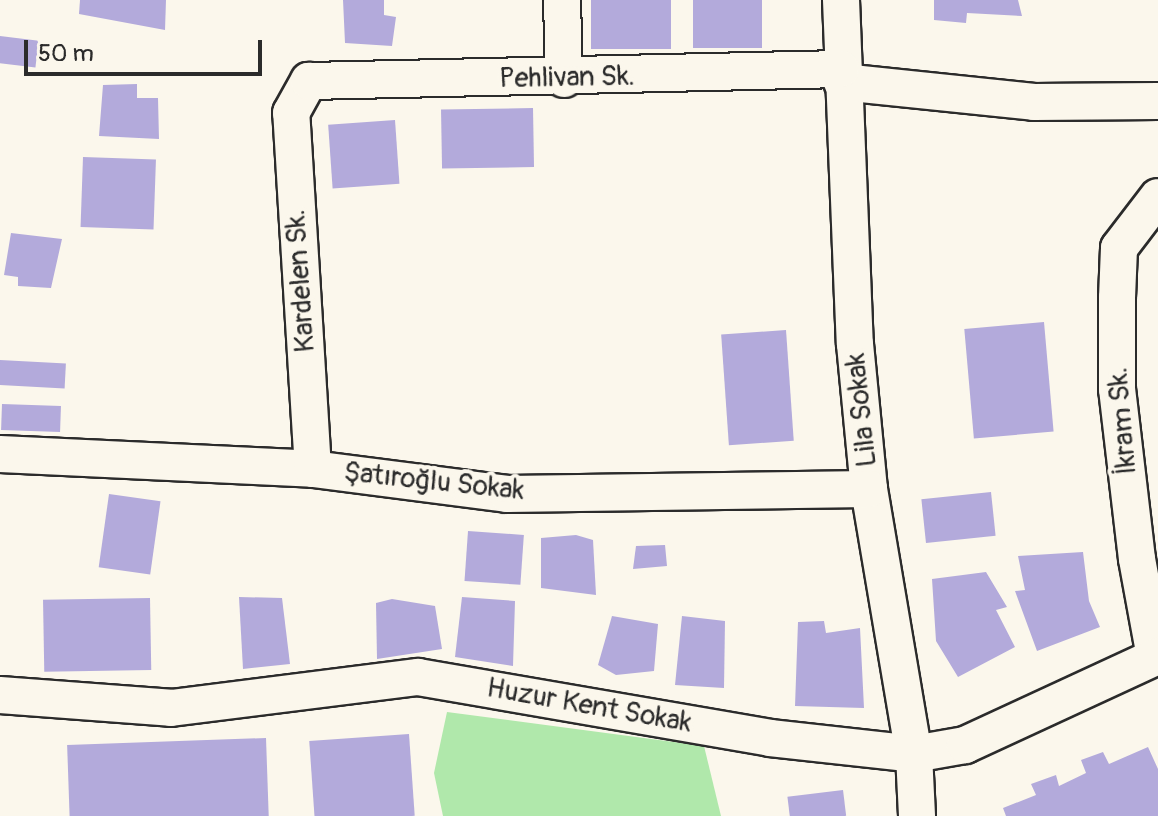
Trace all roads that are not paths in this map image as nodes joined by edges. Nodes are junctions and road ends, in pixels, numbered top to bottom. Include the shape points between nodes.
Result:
1 (562, 0) edge
2 (841, 0) edge
3 (841, 76) junction
4 (564, 79) junction
5 (300, 95) joint
6 (1158, 101) edge
7 (1158, 197) edge
8 (0, 454) edge
9 (313, 469) junction
10 (869, 489) junction
11 (1156, 656) edge
12 (0, 695) edge
13 (914, 754) junction
14 (917, 816) edge

1 - 4 street
2 - 3 street, Lila Sokak
3 - 4 street, Pehlivan Sk.
3 - 6 street, Pehlivan Sk. via 1034,102
3 - 10 street, Lila Sokak via 855,344
4 - 5 street, Pehlivan Sk. via 309,81
5 - 9 street, Kardelen Sk. via 291,113
7 - 11 street, İkram Sk. via 1119,248 1117,298 1119,404 1137,559
8 - 9 street, Şatıroğlu Sokak
9 - 10 street, Şatıroğlu Sokak via 507,494
10 - 13 street, Lila Sokak
11 - 13 street, Huzur Kent Sokak via 965,745
12 - 13 street, Huzur Kent Sokak via 171,708 418,677 770,738
13 - 14 street, Lila Sokak

